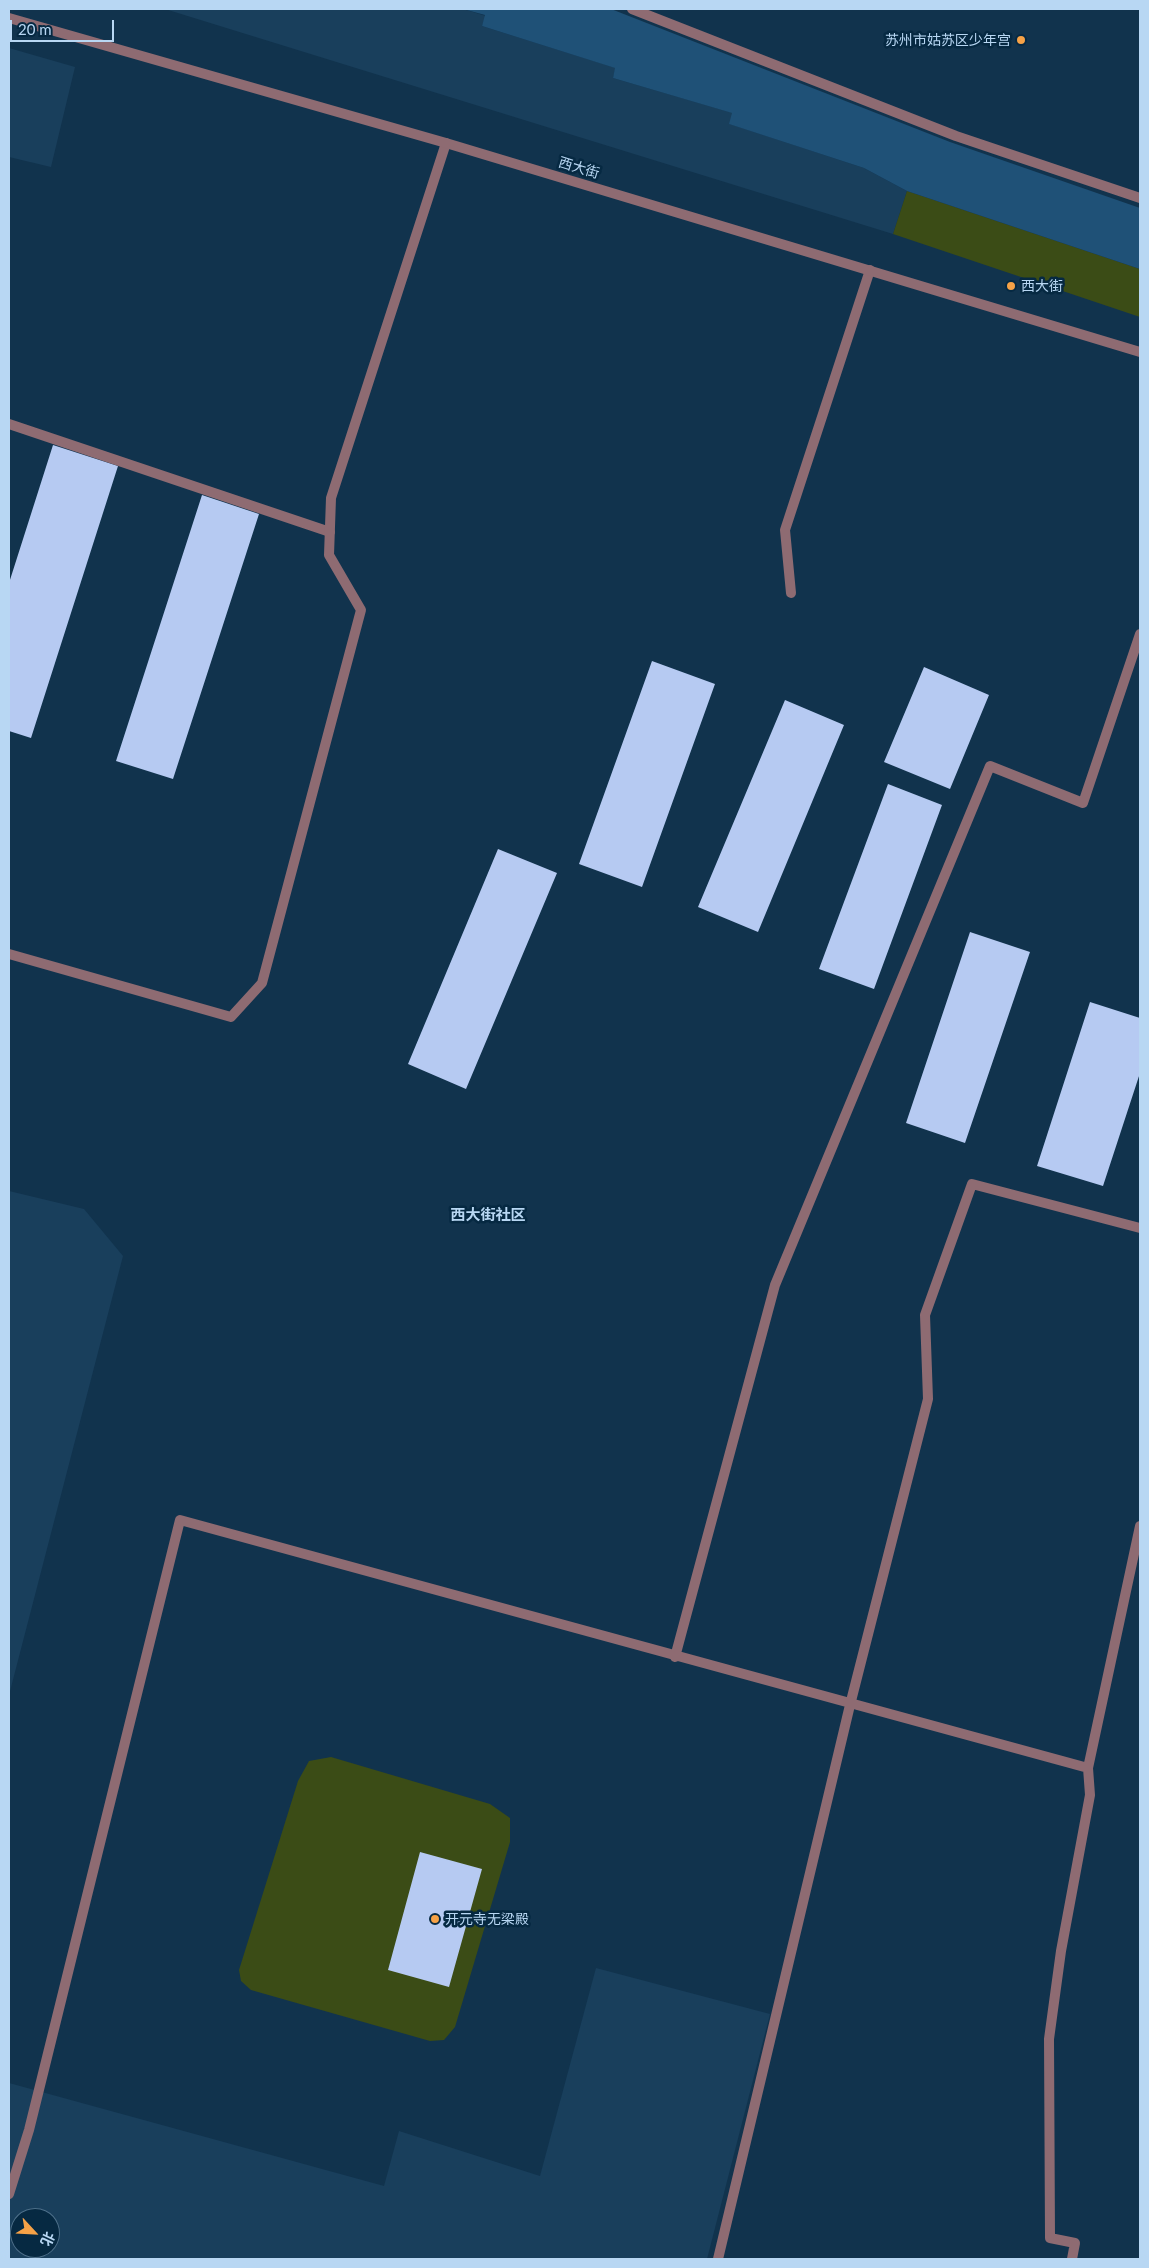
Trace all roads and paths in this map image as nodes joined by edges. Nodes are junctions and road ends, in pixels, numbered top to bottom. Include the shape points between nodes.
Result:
1 (632, 9) edge
2 (9, 18) edge
3 (446, 143) junction
4 (1140, 198) edge
5 (870, 270) junction
6 (1140, 352) edge
7 (9, 424) edge
8 (330, 532) junction
9 (791, 593) dead end
10 (1140, 634) edge
11 (9, 954) edge
12 (1140, 1228) edge
13 (1140, 1526) edge
14 (675, 1657) junction
15 (850, 1705) junction
16 (1088, 1768) junction
17 (9, 2194) edge
18 (718, 2259) edge
19 (1072, 2259) edge

1 - 4 street via 956,136
2 - 3 street, 西大街
3 - 5 street, 西大街
3 - 8 street via 331,498
5 - 6 street, 西大街
5 - 9 street via 785,530
7 - 8 street
8 - 11 street via 329,555 361,610 262,983 231,1017
10 - 14 street via 1083,803 990,766 775,1285
12 - 15 street via 972,1184 925,1314 928,1399
13 - 16 street
14 - 15 street
14 - 17 street via 180,1520 31,2120
15 - 16 street
15 - 18 street
16 - 19 street via 1090,1795 1061,1951 1049,2039 1050,2238 1075,2243

